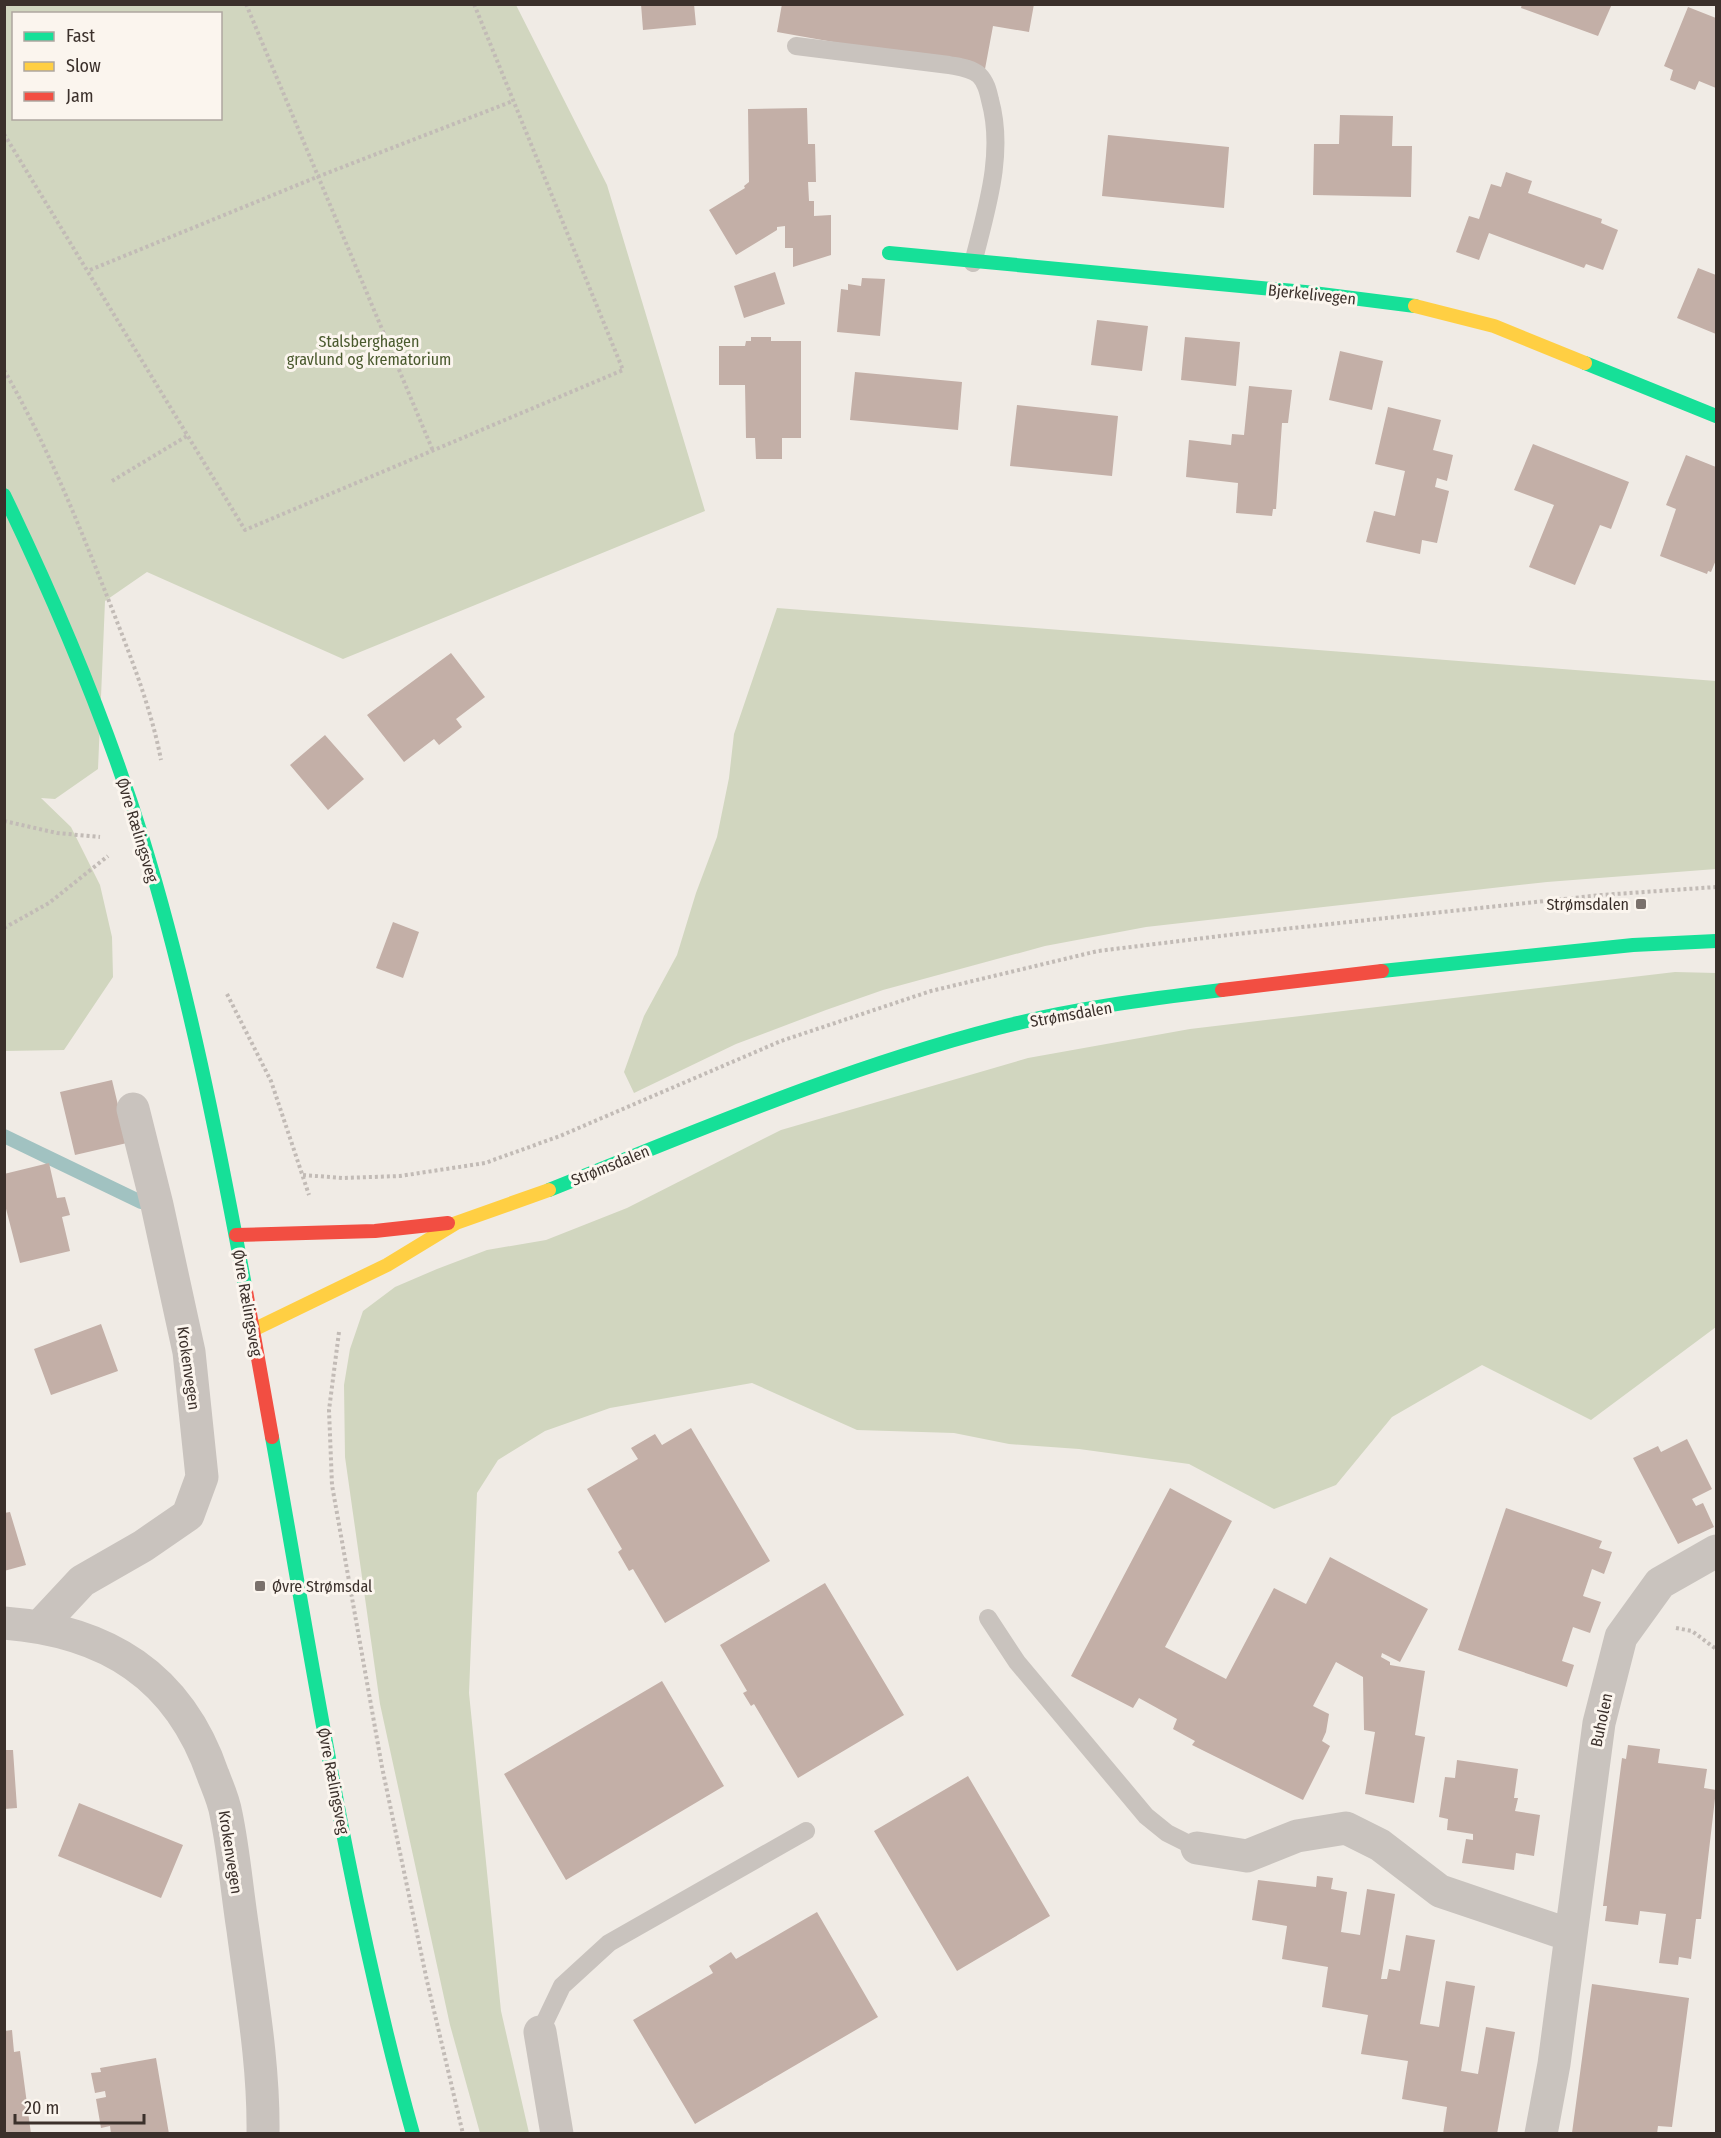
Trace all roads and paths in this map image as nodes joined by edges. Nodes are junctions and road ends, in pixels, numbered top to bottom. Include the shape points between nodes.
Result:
1 (246, 4) edge
2 (474, 4) edge
3 (796, 46) dead end
4 (513, 101) junction
5 (4, 134) edge
6 (317, 177) junction
7 (889, 253) dead end
8 (973, 263) junction
9 (90, 270) junction
10 (1716, 416) edge
11 (187, 436) junction
12 (433, 451) junction
13 (112, 481) dead end
14 (4, 495) edge
15 (4, 821) edge
16 (139, 832) junction
17 (4, 928) edge
18 (1716, 941) edge
19 (133, 1109) dead end
20 (456, 1222) junction
21 (236, 1235) junction
22 (340, 1324) dead end
23 (254, 1330) junction
24 (1716, 1551) edge
25 (988, 1618) dead end
26 (4, 1623) edge
27 (40, 1626) junction
28 (806, 1831) dead end
29 (1197, 1848) joint
30 (1570, 1935) junction
31 (540, 2032) joint
32 (263, 2133) edge
33 (413, 2133) edge
34 (463, 2133) edge
35 (557, 2133) edge
36 (1541, 2133) edge

1 - 6 path
2 - 4 path
3 - 8 lane via 949,65 979,75 985,83 997,135 992,187
4 - 6 path
4 - 12 path via 623,370
5 - 9 path
6 - 9 path
6 - 12 path
7 - 8 main road, Bjerkelivegen
8 - 10 main road, Bjerkelivegen via 1305,292 1420,307 1494,326
9 - 11 path
11 - 12 path via 245,530
11 - 13 path
14 - 16 main road, Øvre Rælingsveg via 73,646
15 - 16 path via 99,837
16 - 17 path via 49,903
16 - 21 main road, Øvre Rælingsveg via 176,963
18 - 20 main road, Strømsdalen via 1461,962 1163,998 1008,1026 900,1056 797,1091 530,1197
19 - 27 street, Krokenvegen via 189,1352 202,1477 188,1515 82,1581
20 - 21 main road, Strømsdalen via 375,1231
20 - 23 main road, Strømsdalen via 387,1265
21 - 23 main road, Øvre Rælingsveg
22 - 34 path via 329,1410 332,1485 382,1767
23 - 33 main road, Øvre Rælingsveg via 357,1904
24 - 30 street, Buholen via 1660,1583 1621,1636 1599,1723
25 - 29 lane via 1017,1662 1146,1816 1167,1833
26 - 27 street, Krokenvegen
27 - 32 street, Krokenvegen via 130,1660 172,1696 203,1745 226,1812 264,2099
28 - 31 lane via 609,1943 562,1986
29 - 30 street via 1247,1856 1297,1836 1346,1828 1380,1845 1440,1891
30 - 36 street, Buholen
31 - 35 street

